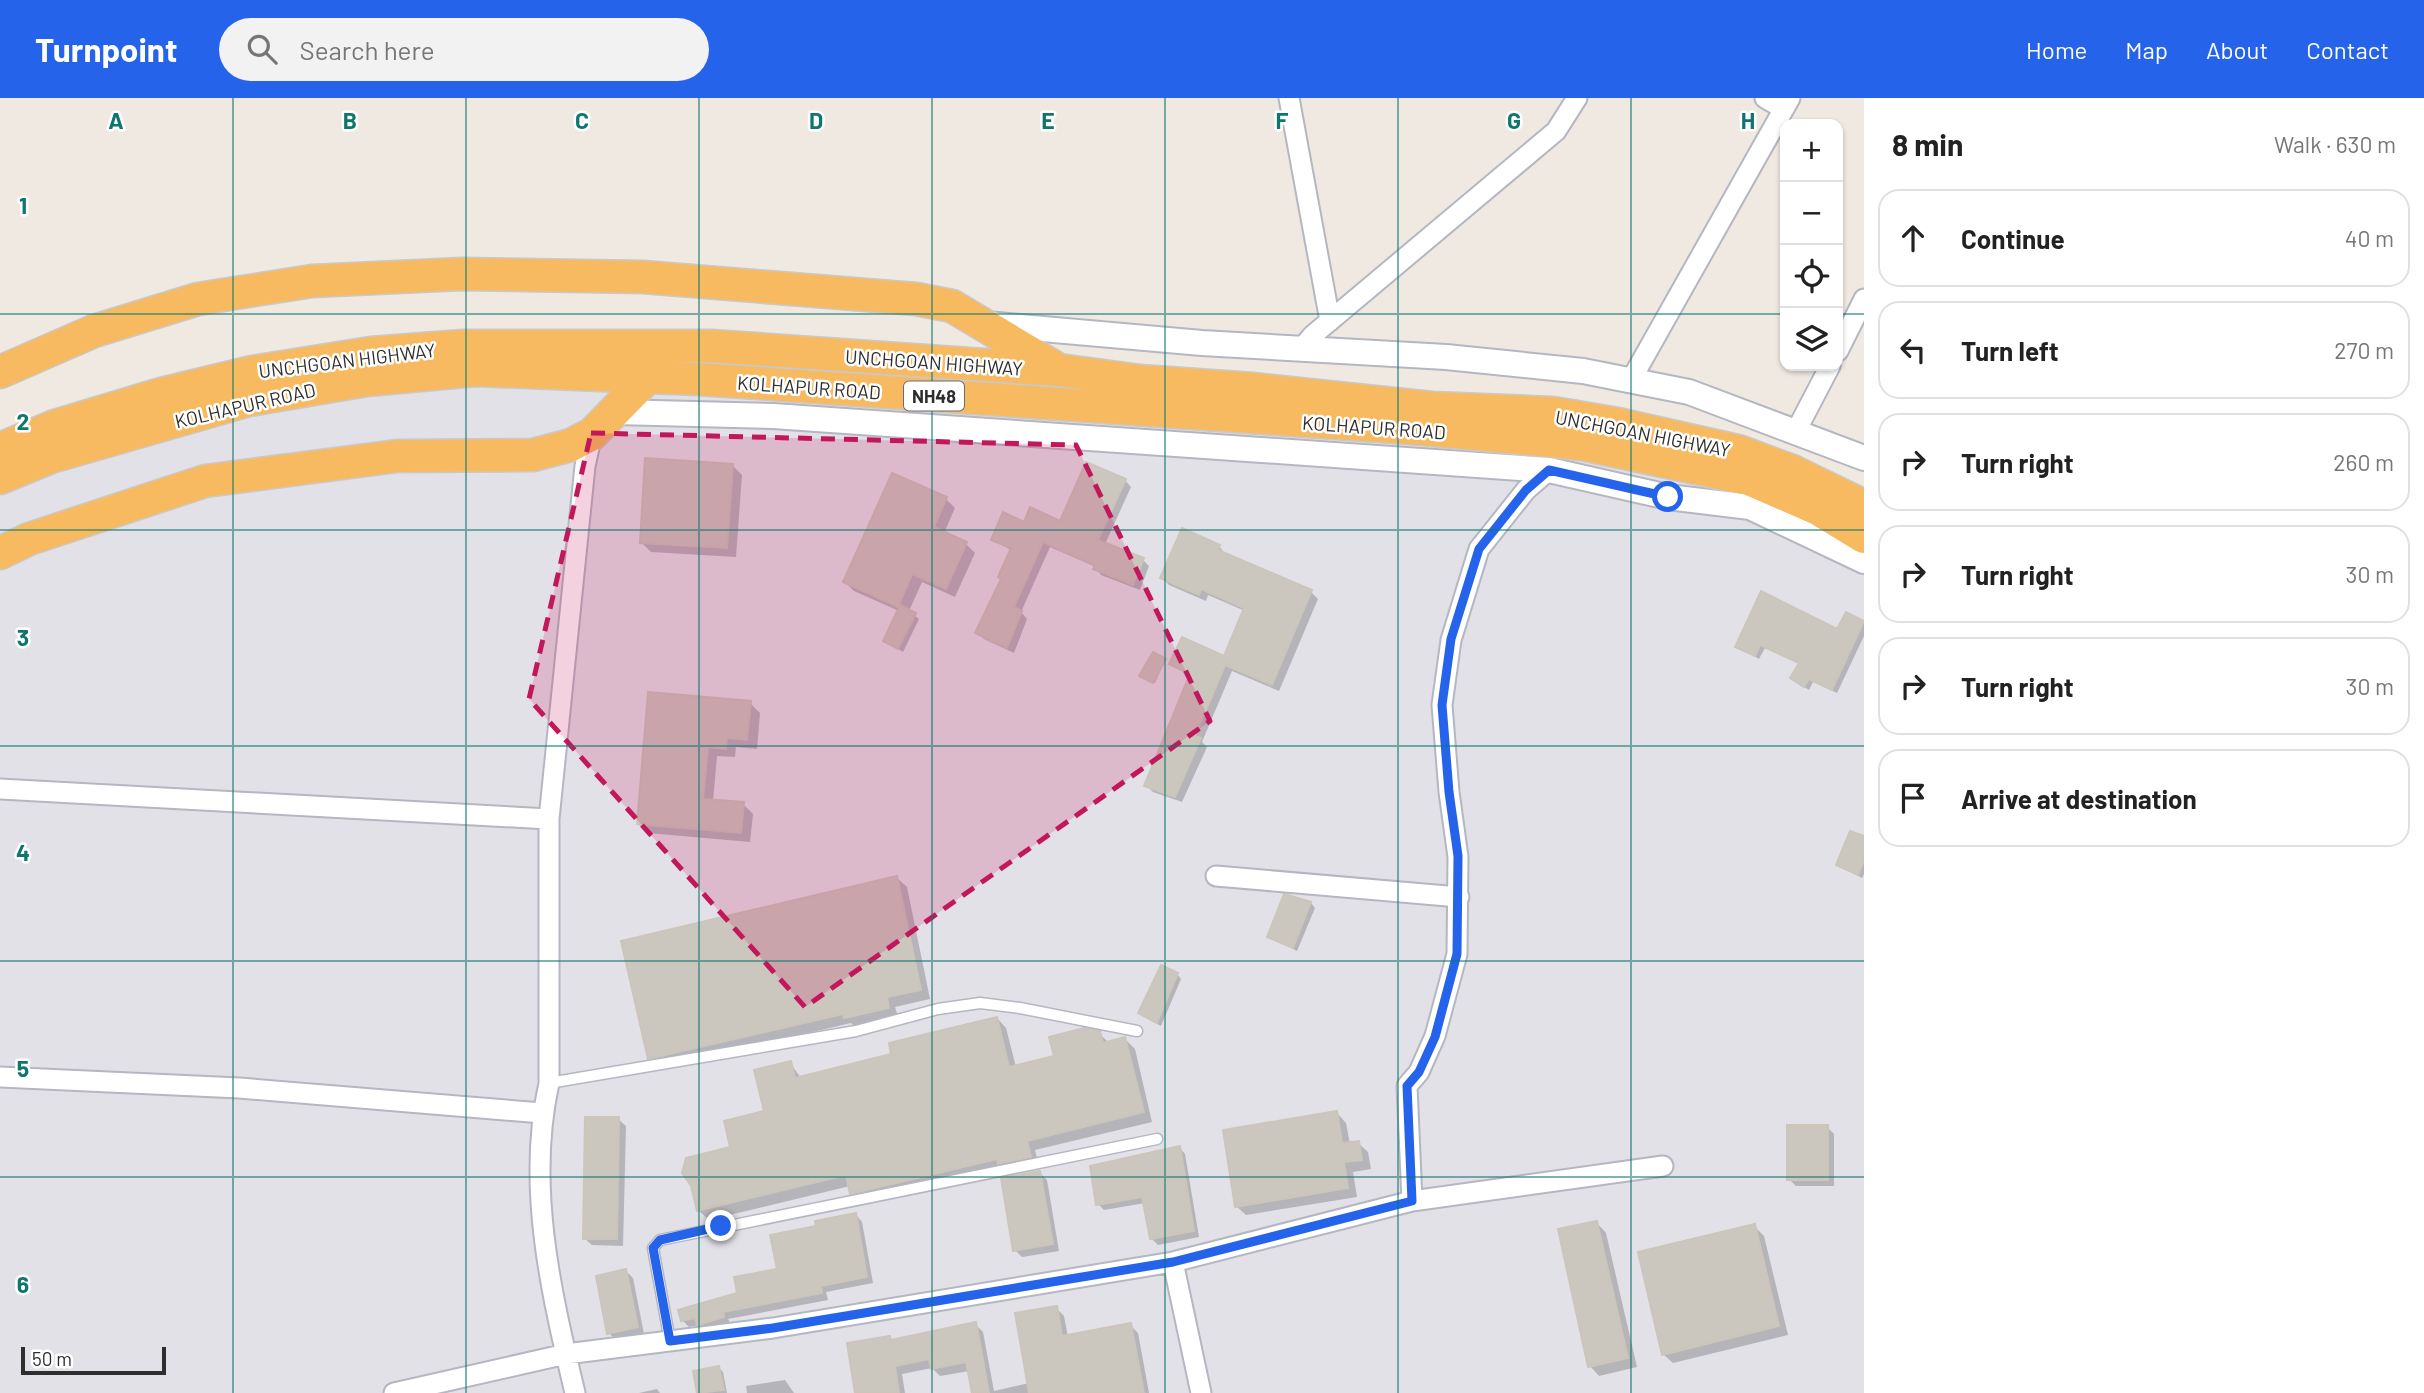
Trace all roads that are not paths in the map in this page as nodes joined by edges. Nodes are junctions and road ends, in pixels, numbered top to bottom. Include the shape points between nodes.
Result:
1 (1289, 98) edge
2 (1765, 98) edge
3 (1574, 99) edge
4 (1787, 104) edge
5 (1864, 299) edge
6 (1330, 321) junction
7 (986, 324) junction
8 (1843, 341) edge
9 (1301, 349) junction
10 (1059, 370) junction
11 (1827, 371) edge
12 (0, 372) edge
13 (648, 377) junction
14 (1631, 380) junction
15 (615, 412) junction
16 (1796, 431) junction
17 (592, 434) junction
18 (0, 449) edge
19 (1864, 458) edge
20 (1549, 470) junction
21 (0, 478) edge
22 (1864, 506) edge
23 (1864, 537) edge
24 (0, 553) edge
25 (1864, 561) edge
26 (0, 789) edge
27 (549, 819) junction
28 (1216, 876) dead end
29 (1459, 897) junction
30 (1138, 1031) dead end
31 (0, 1077) edge
32 (549, 1083) junction
33 (542, 1113) junction
34 (1157, 1139) dead end
35 (1662, 1166) dead end
36 (1412, 1201) junction
37 (1173, 1262) junction
38 (670, 1341) junction
39 (566, 1354) junction
40 (394, 1393) edge
41 (575, 1393) edge
42 (1201, 1393) edge

1 - 6 street
2 - 4 street
3 - 6 street via 1556,131
4 - 14 street
5 - 8 street
6 - 9 street
7 - 9 street
7 - 10 highway
7 - 12 highway via 952,306 916,299 657,278 463,274 312,281 198,299 94,331
9 - 14 street via 1446,357 1583,370
10 - 18 highway, UNCHGOAN HIGHWAY / NH48 via 711,346 463,346 371,353 252,372 55,426
10 - 22 highway, UNCHGOAN HIGHWAY / NH48 via 1432,408 1553,413 1738,451
11 - 16 street
13 - 15 highway
13 - 21 highway, KOLHAPUR ROAD / NH48 via 476,370 367,380 249,400 51,457
13 - 23 highway, KOLHAPUR ROAD / NH48 via 1423,429 1582,444 1749,479 1818,509
14 - 16 street via 1689,392
15 - 17 highway
15 - 20 street via 837,420
16 - 19 street
17 - 24 highway via 533,455 397,456 205,481 29,539
17 - 27 street
20 - 25 street via 1668,497 1750,507
20 - 29 street via 1526,490 1479,549 1451,639 1442,705
26 - 27 street
27 - 32 street
28 - 29 street
29 - 36 street via 1457,954 1435,1037 1407,1086
30 - 32 lane via 980,1003 856,1031
31 - 33 street via 239,1088
32 - 33 street
33 - 39 street via 540,1226
34 - 38 lane via 660,1240 653,1248
35 - 36 street
36 - 37 street
37 - 38 street
37 - 42 street
38 - 39 street
39 - 40 street
39 - 41 street

